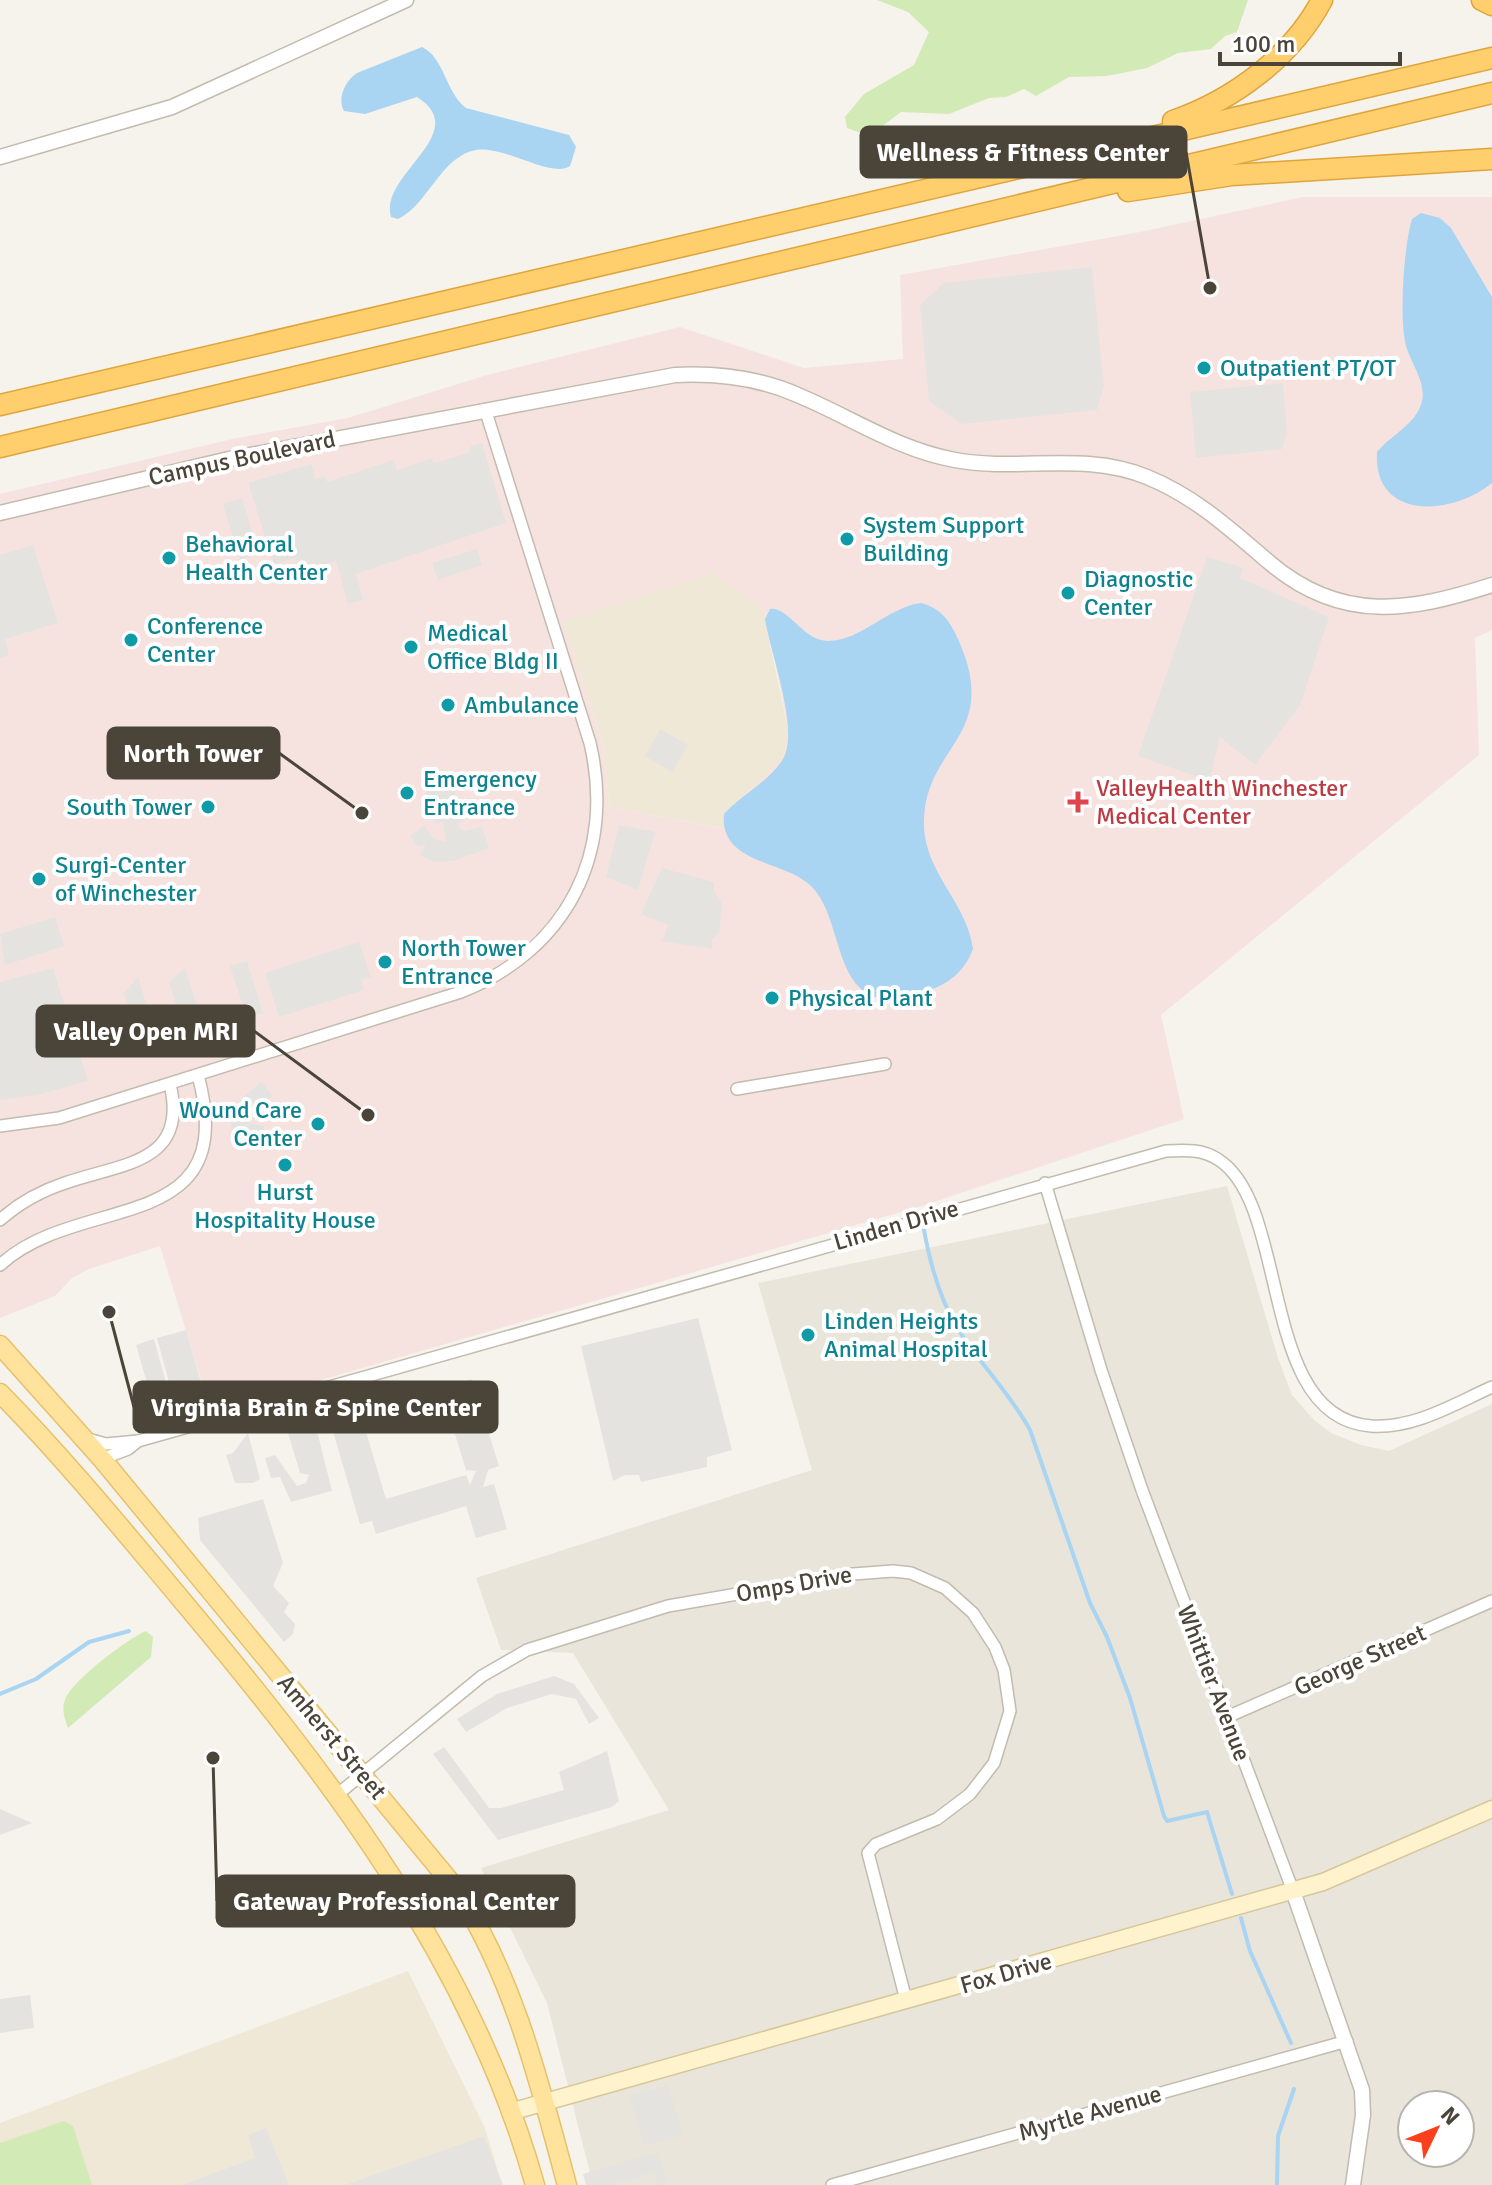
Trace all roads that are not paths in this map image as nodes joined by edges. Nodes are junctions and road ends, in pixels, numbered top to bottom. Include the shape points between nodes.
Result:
1 (406, 0) edge
2 (1322, 0) edge
3 (1482, 0) edge
4 (1492, 5) edge
5 (1492, 58) edge
6 (1492, 93) edge
7 (0, 157) edge
8 (1492, 161) edge
9 (1035, 163) junction
10 (967, 219) junction
11 (0, 405) edge
12 (486, 412) junction
13 (0, 447) edge
14 (0, 513) edge
15 (1489, 584) edge
16 (885, 1064) dead end
17 (198, 1075) junction
18 (170, 1084) junction
19 (737, 1089) dead end
20 (0, 1126) edge
21 (1045, 1183) junction
22 (0, 1220) edge
23 (0, 1265) edge
24 (0, 1345) edge
25 (1492, 1387) edge
26 (0, 1393) edge
27 (32, 1427) junction
28 (82, 1437) junction
29 (138, 1441) junction
30 (102, 1459) junction
31 (73, 1473) junction
32 (127, 1489) junction
33 (1492, 1601) edge
34 (1227, 1717) junction
35 (363, 1773) junction
36 (338, 1794) junction
37 (1492, 1809) edge
38 (1293, 1891) junction
39 (906, 2000) junction
40 (1347, 2041) junction
41 (544, 2102) junction
42 (510, 2112) junction
43 (535, 2185) edge
44 (567, 2185) edge
45 (832, 2185) edge
46 (1353, 2185) edge

1 - 7 street via 172,107
2 - 9 highway via 1266,67 1214,104
3 - 4 highway
5 - 9 highway
6 - 10 highway
8 - 10 highway via 1232,175
9 - 11 highway
10 - 13 highway
12 - 14 street, Campus Boulevard via 229,459
12 - 15 street, Campus Boulevard via 675,375 738,378 797,395 881,437 944,458 1004,464 1082,462 1143,475 1199,503 1284,574 1330,597 1399,608 1433,604
12 - 17 street via 594,760 598,813 583,877 547,935 488,980
16 - 19 street
17 - 18 street
17 - 23 street via 207,1133 199,1159 181,1184 152,1202 32,1242
18 - 20 street via 59,1118
18 - 22 street via 174,1124 154,1152 34,1196
21 - 25 street, Linden Drive via 1166,1151 1209,1154 1231,1170 1245,1193 1298,1365 1328,1410 1358,1424 1394,1425
21 - 29 street, Linden Drive
21 - 34 street, Whittier Avenue via 1131,1460
24 - 28 main road, Amherst Street
26 - 27 main road, Amherst Street
27 - 30 main road via 78,1460
27 - 31 main road, Amherst Street
28 - 29 street, Linden Drive via 106,1444
28 - 30 main road, Amherst Street
29 - 30 street, Linden Drive
30 - 32 main road, Amherst Street
31 - 32 main road via 101,1473
31 - 36 main road, Amherst Street
32 - 35 main road, Amherst Street
33 - 34 street, George Street
34 - 38 street, Whittier Avenue
35 - 36 street, Omps Drive
35 - 39 street, Omps Drive via 482,1676 561,1637 702,1598 893,1571 911,1573 945,1588 973,1613 1004,1670 1010,1711 994,1763 970,1794 937,1819 876,1844 868,1853
35 - 41 main road, Amherst Street via 447,1876 487,1942 517,2010
36 - 42 main road, Amherst Street via 446,1969
37 - 38 main road, Fox Drive via 1363,1868
38 - 39 main road, Fox Drive
38 - 40 street, Whittier Avenue
39 - 41 main road, Fox Drive
40 - 45 street, Myrtle Avenue
40 - 46 street, Whittier Avenue via 1364,2105
41 - 42 main road, Fox Drive
41 - 44 main road, Amherst Street
42 - 43 main road, Amherst Street

